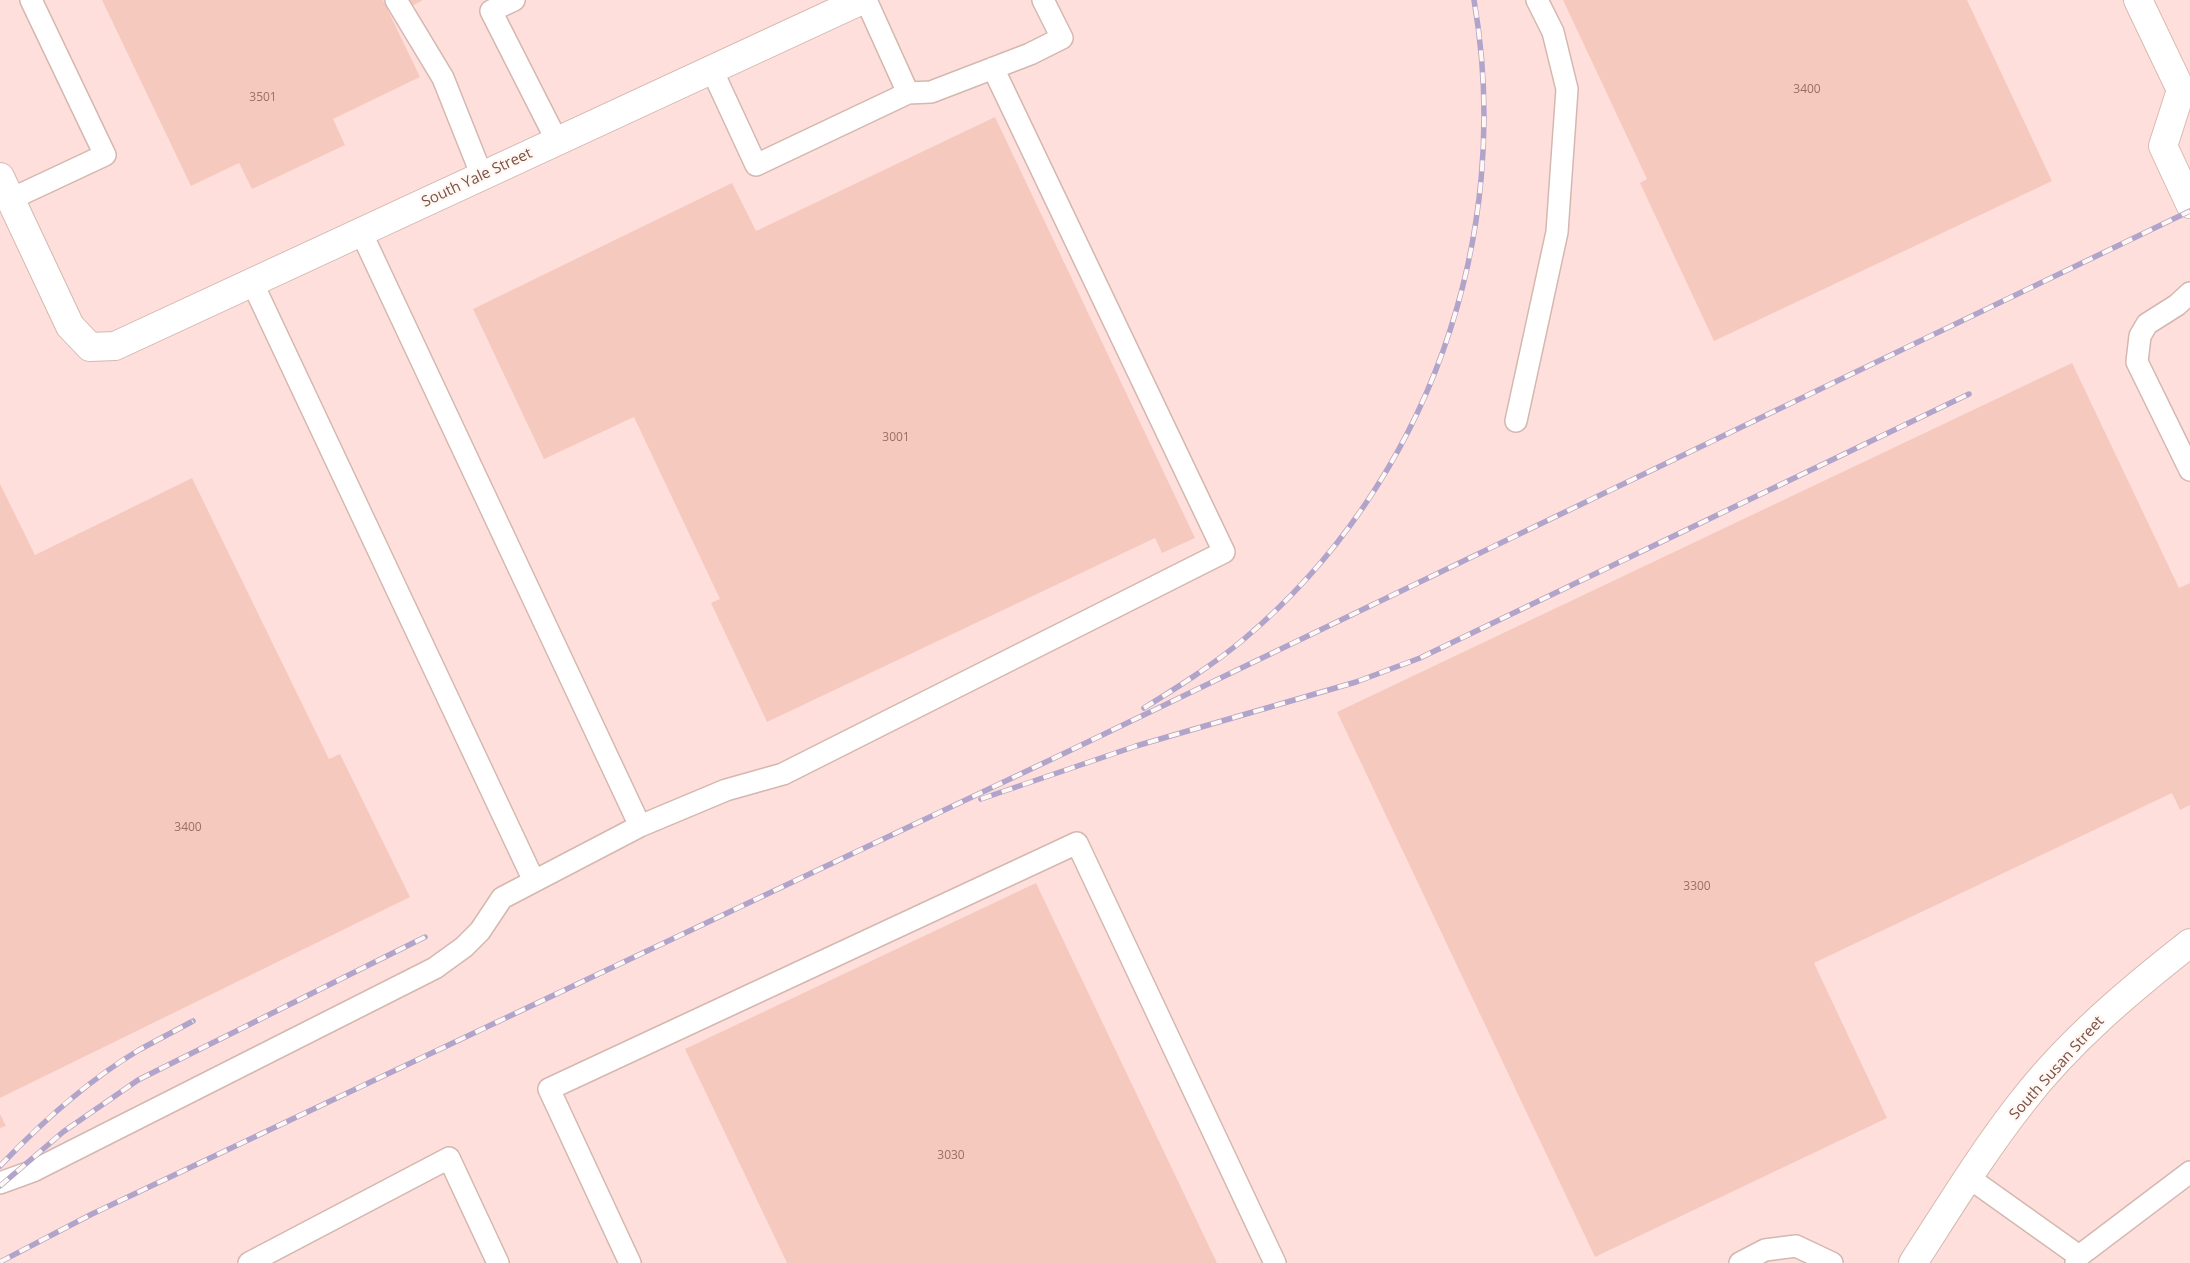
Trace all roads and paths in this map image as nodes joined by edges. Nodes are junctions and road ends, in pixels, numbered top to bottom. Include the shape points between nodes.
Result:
1 (31, 0) edge
2 (396, 0) edge
3 (514, 0) edge
4 (864, 0) edge
5 (1043, 0) edge
6 (1536, 0) edge
7 (2138, 0) edge
8 (993, 68) junction
9 (712, 70) junction
10 (2187, 90) edge
11 (908, 92) junction
12 (557, 141) junction
13 (482, 176) junction
14 (5, 188) edge
15 (2190, 204) edge
16 (361, 232) junction
17 (252, 282) junction
18 (2190, 293) edge
19 (1516, 421) dead end
20 (2190, 470) edge
21 (640, 826) junction
22 (534, 881) junction
23 (2190, 943) edge
24 (2190, 1172) edge
25 (1968, 1177) junction
26 (0, 1183) edge
27 (2078, 1260) edge
28 (249, 1263) edge
29 (498, 1263) edge
30 (630, 1263) edge
31 (1275, 1263) edge
32 (1740, 1263) edge
33 (1832, 1263) edge
34 (1913, 1263) edge

1 - 14 lane via 106,155
2 - 13 lane via 443,78
3 - 12 lane via 491,11
4 - 9 street, South Yale Street
4 - 11 lane
5 - 8 lane via 1062,38
6 - 19 lane via 1553,32 1567,89 1558,232
7 - 10 street
8 - 11 lane via 931,92
8 - 21 lane via 1224,552 783,774 726,790
9 - 11 lane via 756,165
9 - 12 street, South Yale Street
10 - 15 street via 2163,146
12 - 13 street, South Yale Street
13 - 16 street, South Yale Street
14 - 17 street, South Yale Street via 70,326 90,346 115,346
16 - 17 street, South Yale Street
16 - 21 lane
17 - 22 lane
18 - 20 lane via 2147,324 2140,336 2137,362
21 - 22 lane
22 - 26 lane via 502,898 480,931 435,968 33,1171
23 - 25 street, South Susan Street via 2137,985 2080,1038 2022,1101
24 - 27 lane
25 - 27 lane
25 - 34 street, South Susan Street
28 - 29 lane via 449,1158
30 - 31 lane via 548,1089 1077,843
32 - 33 lane via 1765,1250 1796,1246

